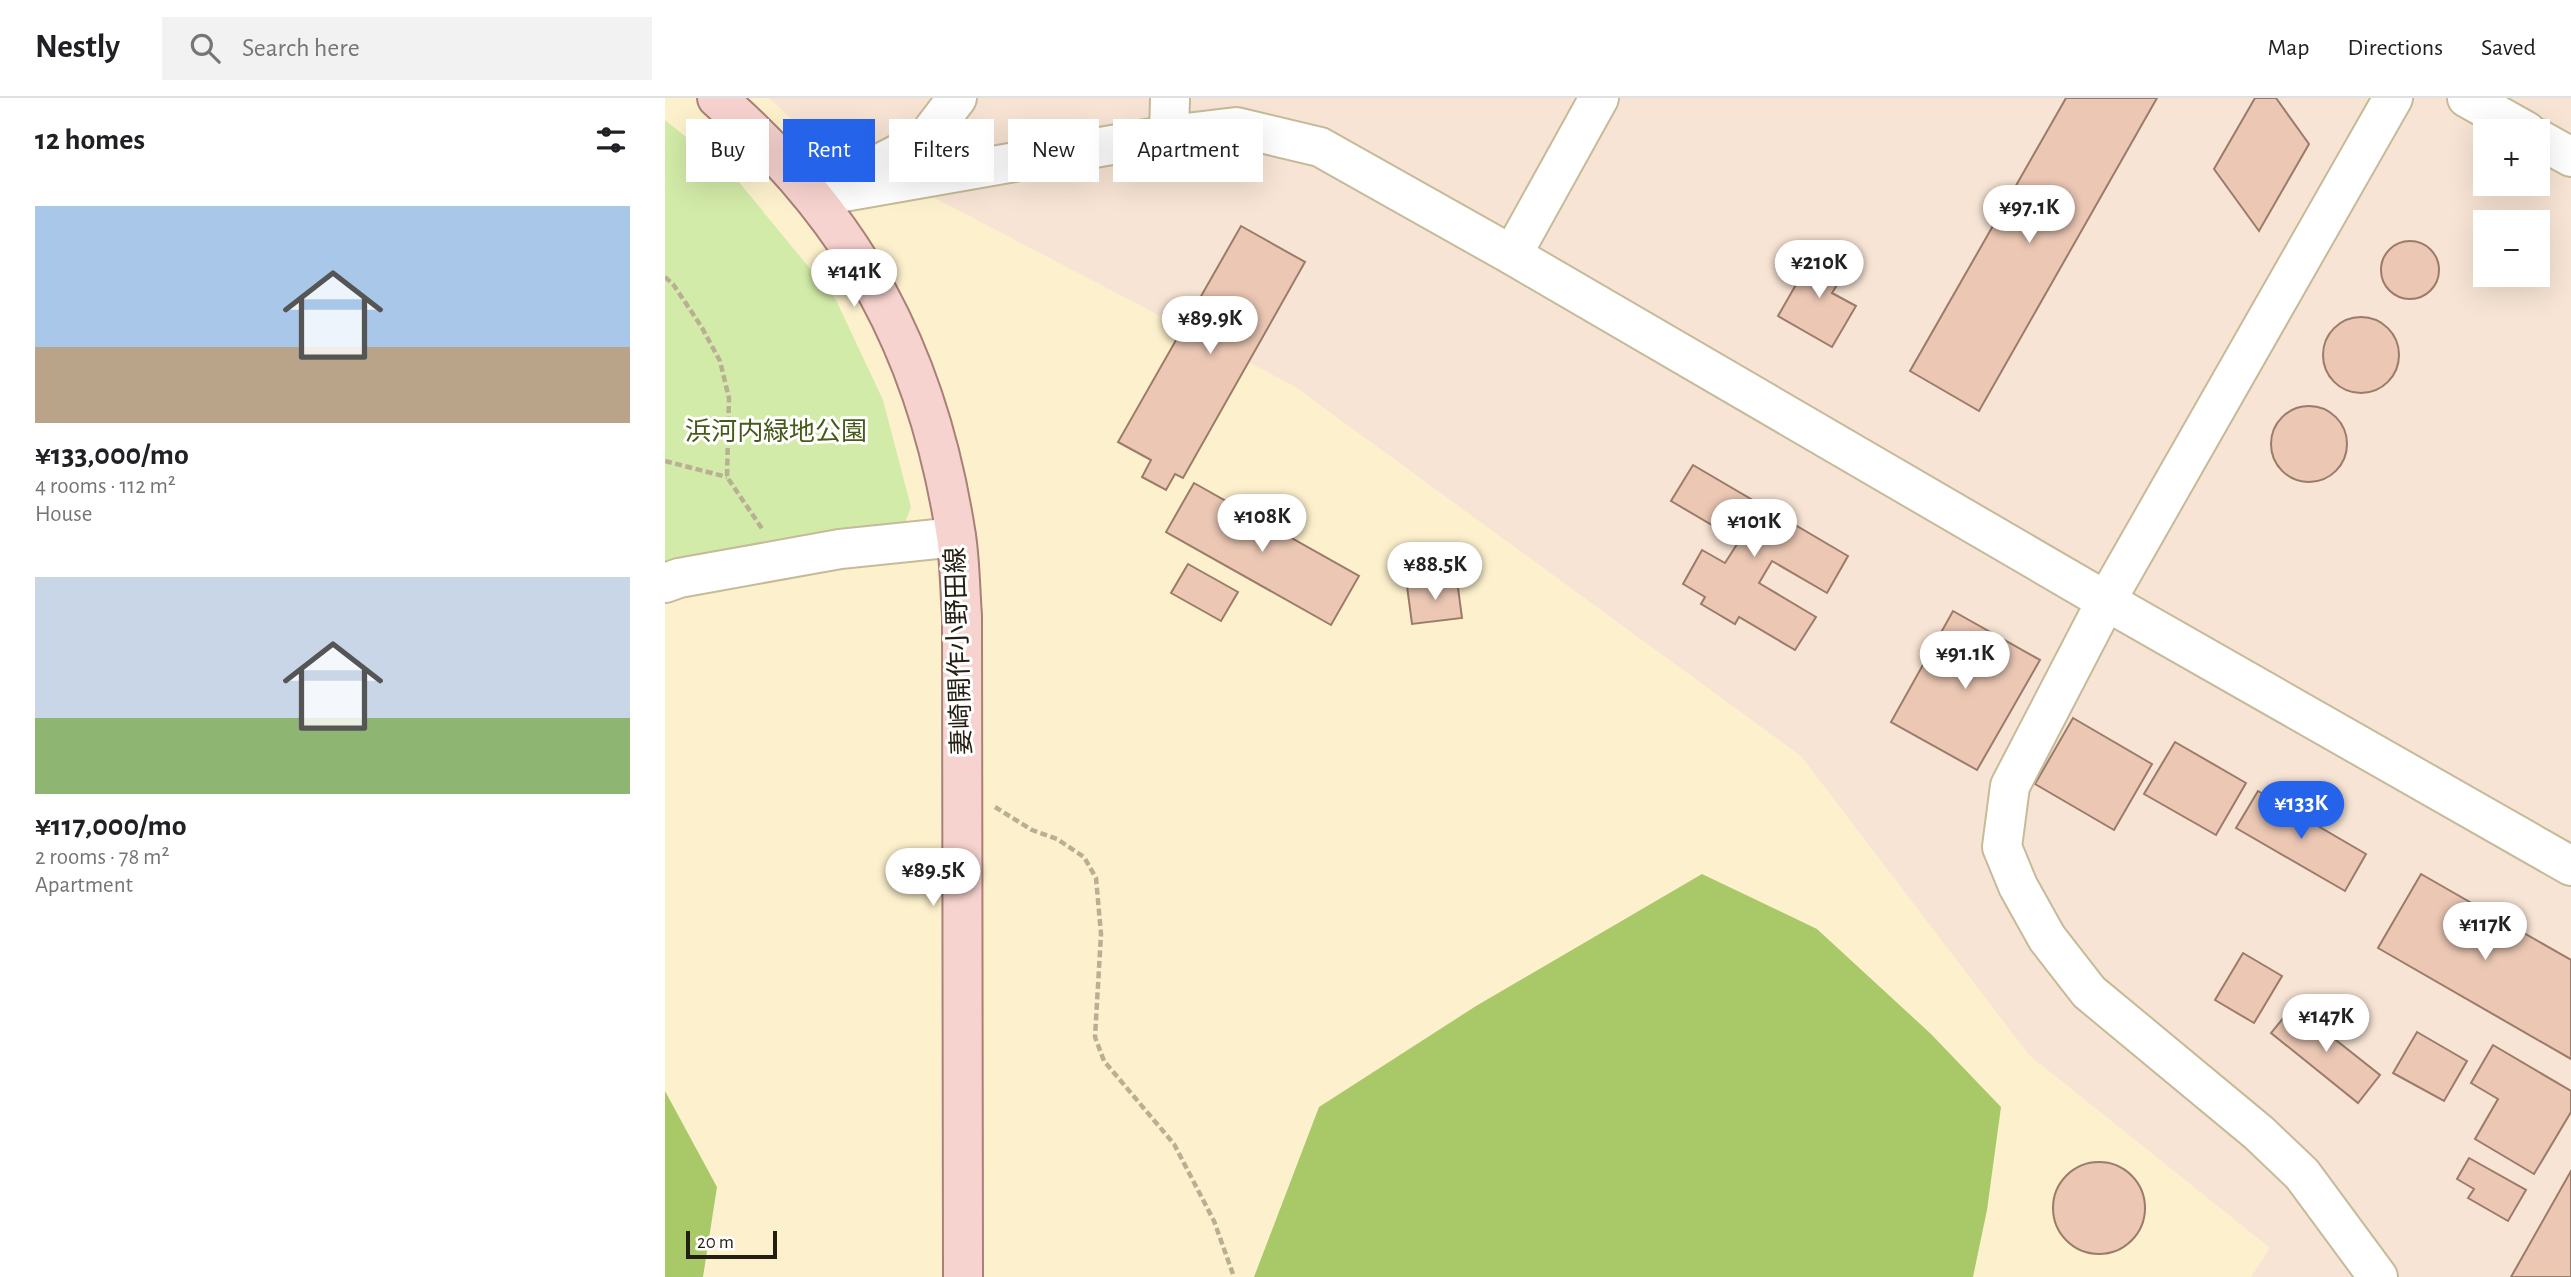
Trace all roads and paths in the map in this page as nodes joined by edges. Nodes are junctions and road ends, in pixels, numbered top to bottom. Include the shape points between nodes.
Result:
1 (717, 98) edge
2 (957, 98) edge
3 (1170, 98) edge
4 (1599, 98) edge
5 (2393, 98) edge
6 (2467, 98) edge
7 (1169, 119) edge
8 (2505, 119) edge
9 (1263, 133) edge
10 (1113, 145) edge
11 (2550, 145) edge
12 (2571, 157) edge
13 (815, 197) junction
14 (1512, 255) junction
15 (665, 277) edge
16 (665, 461) edge
17 (727, 477) junction
18 (956, 537) junction
19 (782, 559) junction
20 (665, 583) edge
21 (2106, 601) junction
22 (962, 786) junction
23 (2571, 866) edge
24 (963, 1277) edge
25 (1234, 1277) edge
26 (2378, 1277) edge

1 - 13 main road, 妻崎開作小野田線 via 772,148
2 - 13 street via 925,140
3 - 7 street
4 - 14 street
5 - 21 street
6 - 8 street
9 - 14 street via 1320,146
10 - 13 street
11 - 12 street
13 - 18 main road, 妻崎開作小野田線 via 879,293 899,332 936,440
14 - 21 street
15 - 17 path via 720,361 729,398
16 - 17 path
17 - 19 path
18 - 19 street
18 - 22 main road, 妻崎開作小野田線 via 962,616
19 - 20 street
21 - 23 street
21 - 26 street via 2010,786 2002,847 2047,938 2089,992 2302,1174
22 - 24 main road, 妻崎開作小野田線
22 - 25 path via 1084,857 1096,878 1101,934 1095,1037 1104,1061 1174,1144 1214,1221

